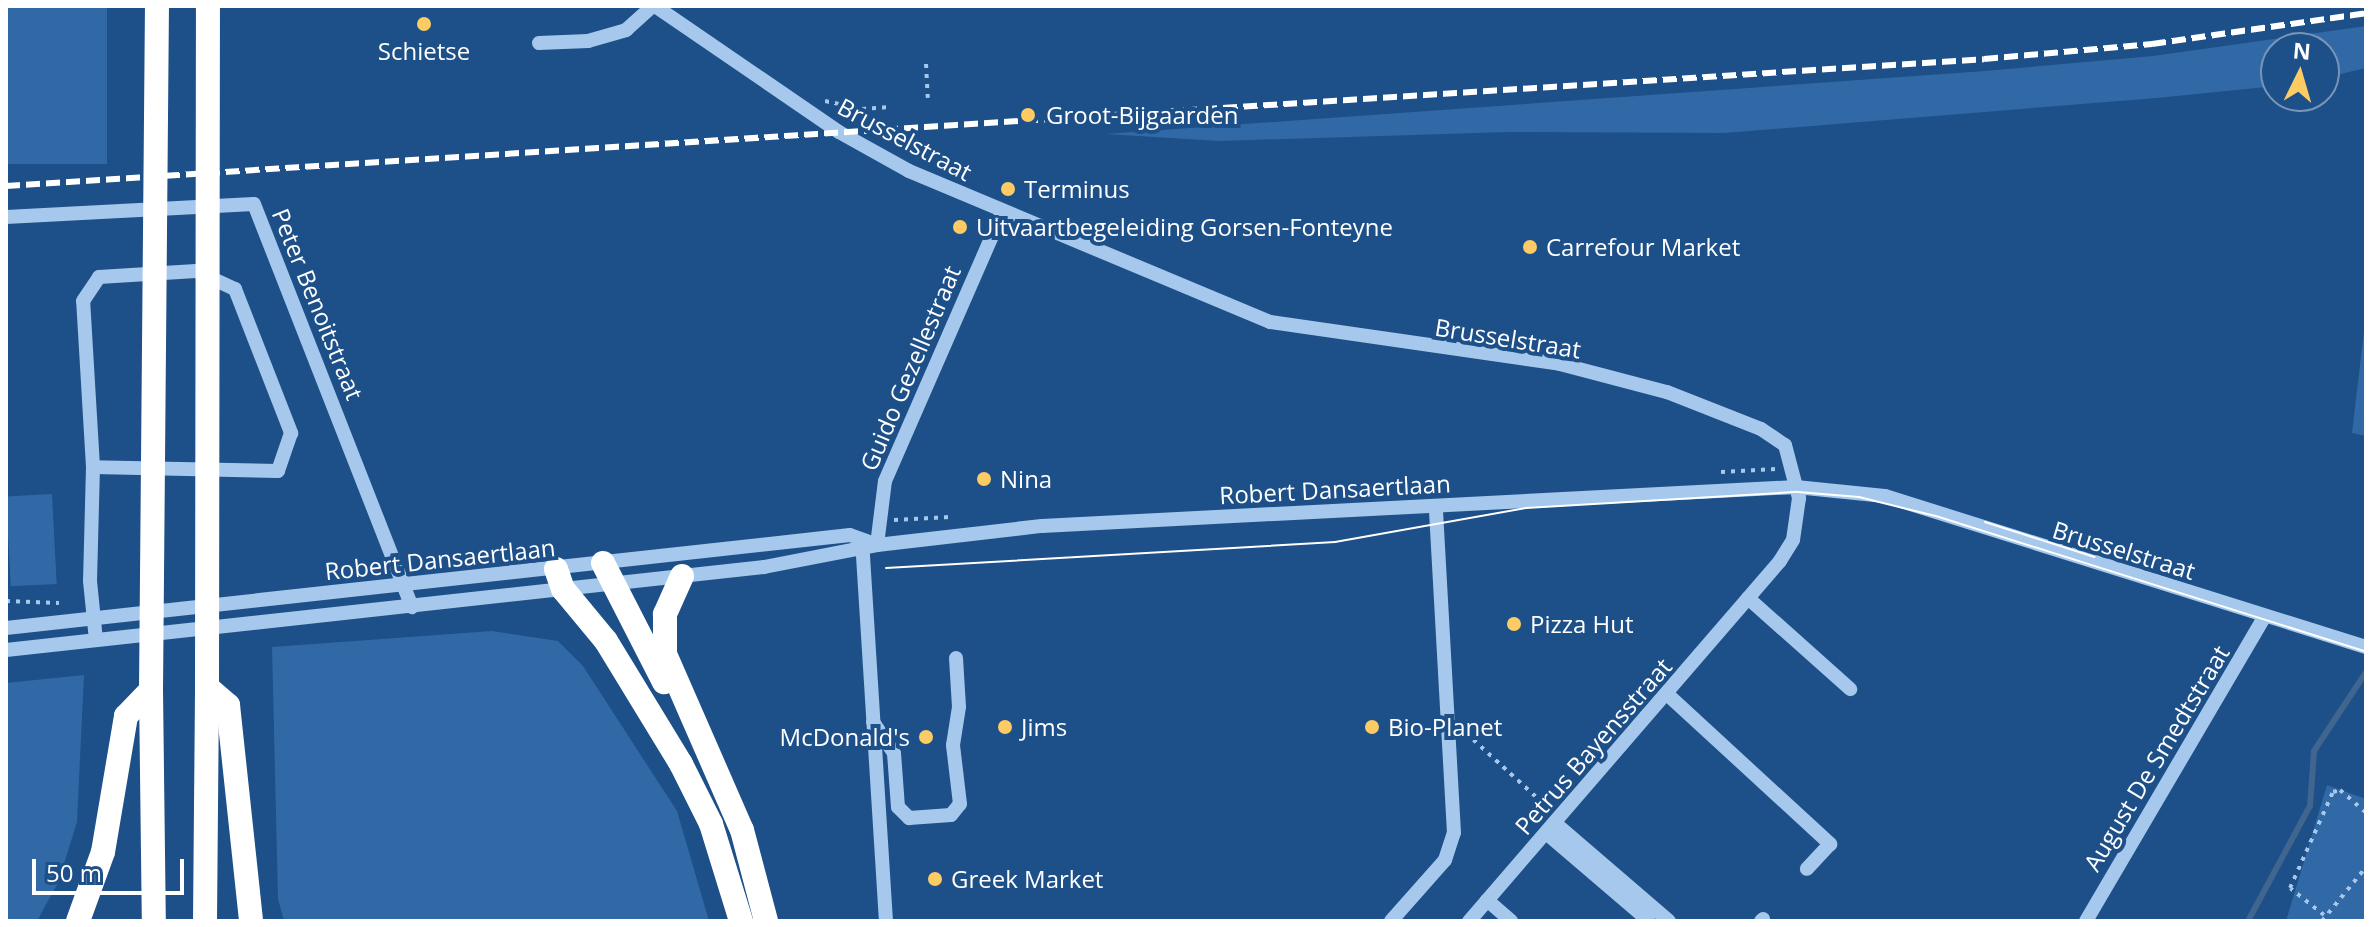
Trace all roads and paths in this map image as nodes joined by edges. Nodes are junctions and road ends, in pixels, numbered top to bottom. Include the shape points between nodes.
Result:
1 (157, 6) edge
2 (208, 6) edge
3 (654, 6) edge
4 (539, 43) dead end
5 (926, 64) dead end
6 (928, 98) dead end
7 (795, 102) junction
8 (890, 107) dead end
9 (1002, 213) junction
10 (6, 217) edge
11 (93, 467) junction
12 (1796, 487) junction
13 (1436, 508) junction
14 (862, 544) junction
15 (877, 545) junction
16 (608, 573) junction
17 (682, 576) junction
18 (560, 579) junction
19 (408, 585) junction
20 (1748, 598) junction
21 (412, 607) junction
22 (2264, 617) junction
23 (95, 619) junction
24 (6, 628) edge
25 (96, 640) junction
26 (2366, 647) edge
27 (6, 650) edge
28 (956, 658) dead end
29 (207, 687) junction
30 (1850, 689) dead end
31 (151, 690) junction
32 (1667, 694) junction
33 (684, 706) junction
34 (873, 722) junction
35 (1464, 730) dead end
36 (2366, 813) edge
37 (1551, 822) junction
38 (2366, 867) edge
39 (1807, 869) dead end
40 (1487, 900) junction
41 (2323, 918) edge
42 (80, 919) edge
43 (154, 921) edge
44 (205, 921) edge
45 (251, 921) edge
46 (741, 921) edge
47 (766, 921) edge
48 (886, 921) edge
49 (1391, 921) edge
50 (1469, 921) edge
51 (1511, 921) edge
52 (1649, 921) edge
53 (1669, 921) edge
54 (2086, 921) edge

1 - 31 highway, bridge
2 - 29 highway, bridge
3 - 4 street via 626,30 588,41
3 - 7 street, Brusselstraat
5 - 6 path
7 - 8 path
7 - 9 street, Brusselstraat via 909,171
9 - 12 street, Brusselstraat via 1270,322 1560,364 1667,392 1761,429 1785,445
9 - 15 street, Guido Gezellestraat via 885,481
10 - 19 street, Peter Benoitstraat via 254,204
11 - 11 street via 278,471 291,433 235,289 196,271 99,277 83,301
11 - 23 street via 90,581
12 - 13 street, Robert Dansaertlaan
12 - 20 street, Petrus Bayensstraat via 1793,540
12 - 22 street, Brusselstraat via 1885,496
13 - 15 street, Robert Dansaertlaan via 1042,526
13 - 49 street via 1454,833 1445,860
14 - 15 street, Robert Dansaertlaan
14 - 16 street, Robert Dansaertlaan via 850,535
14 - 17 street, Robert Dansaertlaan
14 - 34 street
16 - 17 street, Robert Dansaertlaan
16 - 18 street, Robert Dansaertlaan
16 - 18 street, Robert Dansaertlaan
16 - 33 highway via 662,679
17 - 33 highway via 665,614 665,654
18 - 19 street, Robert Dansaertlaan
18 - 21 street, Robert Dansaertlaan
18 - 46 highway via 606,641 681,764 711,824
19 - 21 street, Peter Benoitstraat
19 - 23 street, Robert Dansaertlaan
20 - 30 street
20 - 32 street, Petrus Bayensstraat
21 - 25 street, Robert Dansaertlaan
22 - 26 street, Brusselstraat
22 - 54 street, August De Smedtstraat
23 - 24 street, Robert Dansaertlaan
23 - 25 street
25 - 27 street, Robert Dansaertlaan
28 - 34 street via 959,707 953,745 960,804 951,815 909,818 898,807 894,753
29 - 44 highway
29 - 45 highway via 228,705
31 - 42 highway via 126,716 103,852
31 - 43 highway
32 - 37 street, Petrus Bayensstraat
32 - 39 street via 1830,844
33 - 47 highway via 742,830
34 - 48 street
35 - 37 path
36 - 41 path via 2340,790 2333,792 2290,888
37 - 40 street, Petrus Bayensstraat
37 - 52 street
37 - 53 street
38 - 41 path
40 - 50 street, Petrus Bayensstraat
40 - 51 street

